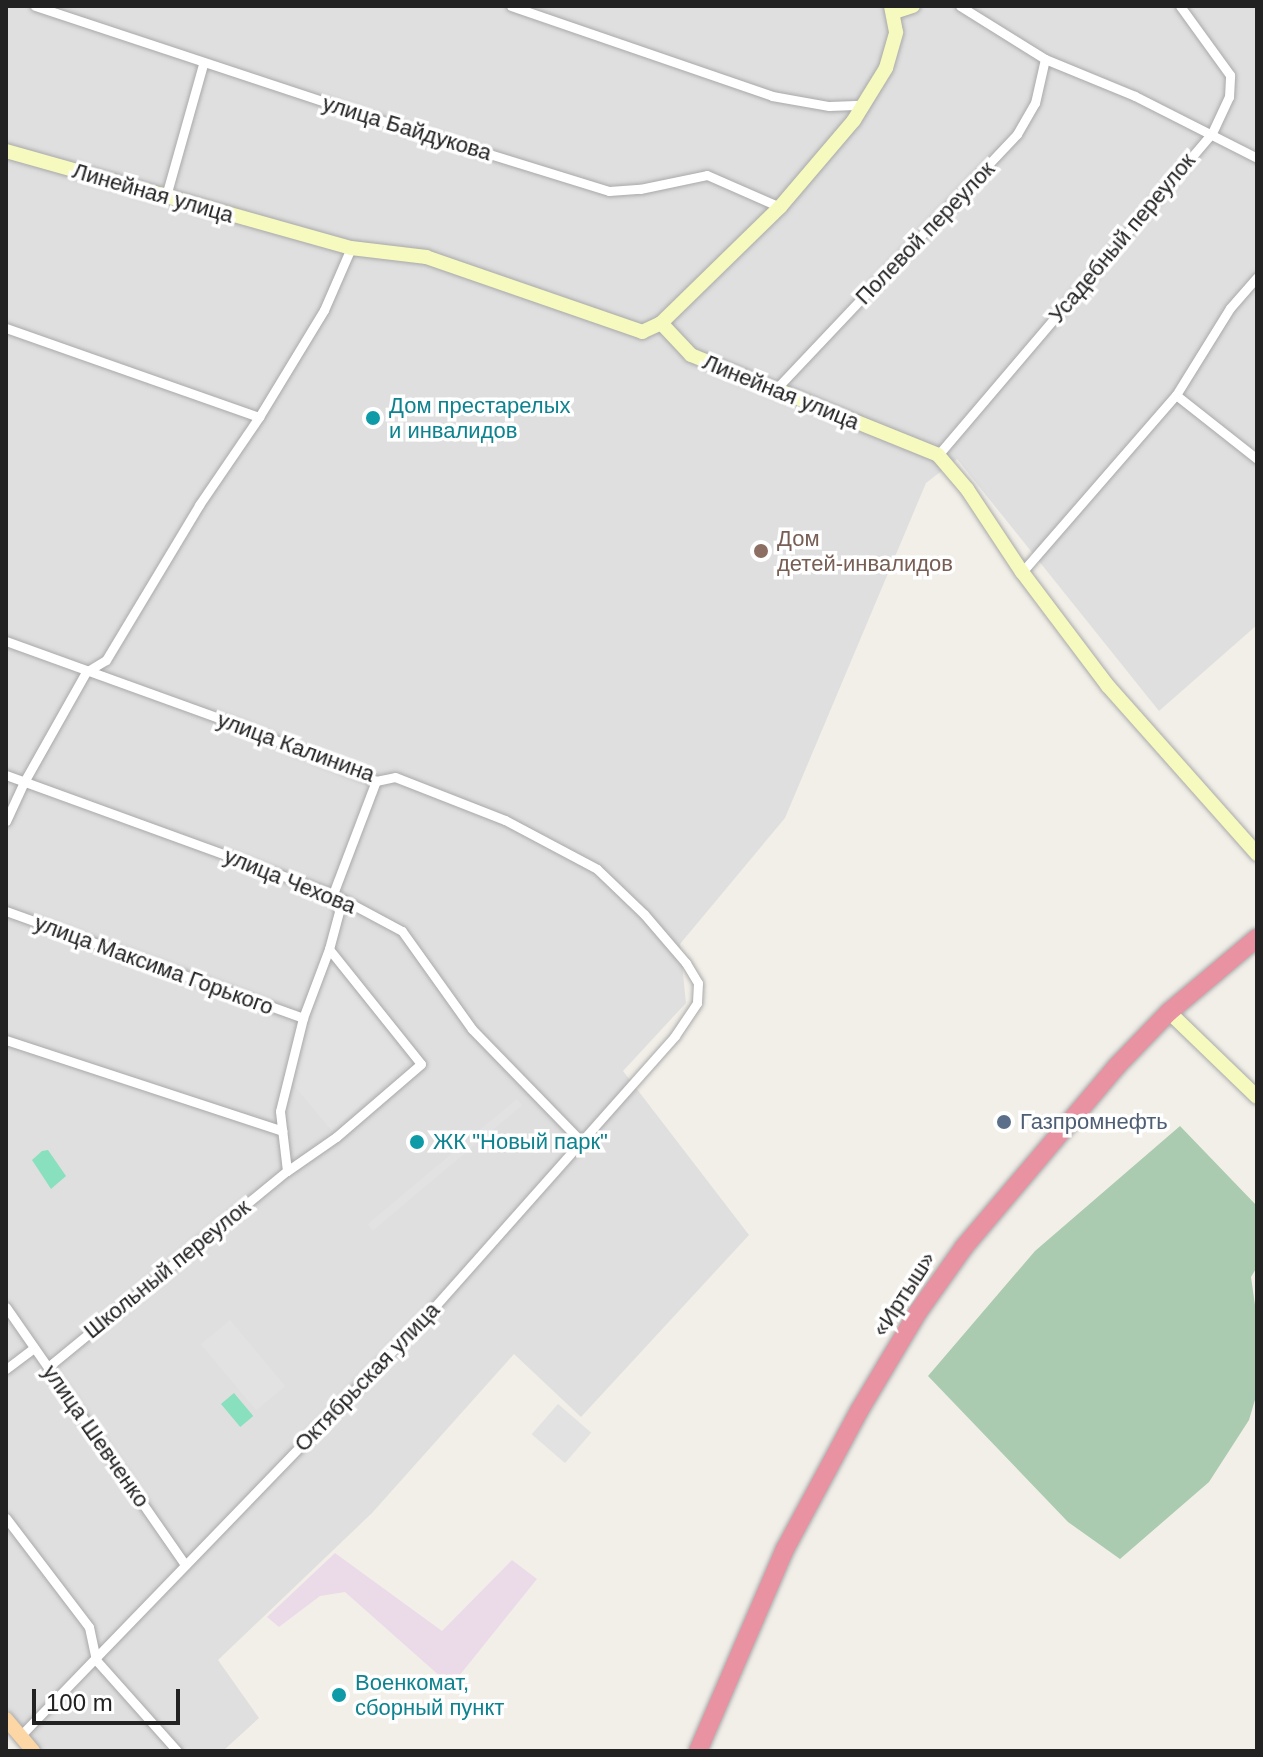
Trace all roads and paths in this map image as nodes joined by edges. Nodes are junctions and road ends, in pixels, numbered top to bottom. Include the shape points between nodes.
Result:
1 (35, 6) edge
2 (511, 6) edge
3 (913, 6) edge
4 (960, 6) edge
5 (1180, 6) edge
6 (893, 9) edge
7 (1045, 59) junction
8 (203, 64) junction
9 (862, 105) junction
10 (1212, 133) junction
11 (6, 151) edge
12 (1257, 158) edge
13 (166, 196) junction
14 (780, 207) junction
15 (351, 248) junction
16 (1257, 277) edge
17 (661, 323) junction
18 (6, 328) edge
19 (775, 390) junction
20 (1176, 395) junction
21 (259, 417) junction
22 (938, 455) junction
23 (1257, 459) edge
24 (1022, 572) junction
25 (6, 641) edge
26 (86, 672) junction
27 (6, 775) edge
28 (376, 781) junction
29 (24, 782) junction
30 (6, 821) edge
31 (1257, 854) edge
32 (333, 894) junction
33 (6, 911) edge
34 (1257, 938) edge
35 (329, 949) junction
36 (697, 1003) joint
37 (1169, 1012) junction
38 (303, 1018) junction
39 (6, 1040) edge
40 (1257, 1097) edge
41 (282, 1131) junction
42 (581, 1141) junction
43 (287, 1171) junction
44 (6, 1307) edge
45 (34, 1348) junction
46 (48, 1367) junction
47 (6, 1369) edge
48 (6, 1518) edge
49 (185, 1565) junction
50 (96, 1660) junction
51 (6, 1719) edge
52 (20, 1736) junction
53 (33, 1751) edge
54 (177, 1751) edge
55 (698, 1751) edge

1 - 8 street, улица Байдукова
2 - 9 street via 772,96 829,106
3 - 6 street
4 - 7 street
5 - 10 street, Усадебный переулок via 1230,75 1229,97
6 - 9 street via 896,32 886,68
7 - 10 street
7 - 19 street, Полевой переулок via 1035,103 1017,134
8 - 13 street
8 - 14 street, улица Байдукова via 609,191 707,175
9 - 14 street
10 - 12 street
10 - 22 street, Усадебный переулок
11 - 13 street, Линейная улица
13 - 15 street, Линейная улица
14 - 17 street
15 - 17 street, Линейная улица via 426,257 642,332
15 - 21 street via 324,310
16 - 20 street via 1230,308
17 - 19 street, Линейная улица via 691,355
18 - 21 street
19 - 22 street, Линейная улица
20 - 23 street
20 - 24 street
21 - 26 street via 106,660
22 - 24 street, Линейная улица via 995,527
24 - 31 street, Линейная улица via 1108,686
25 - 26 street, улица Калинина
26 - 28 street, улица Калинина
26 - 29 street
27 - 29 street, улица Чехова
28 - 32 street
28 - 36 street, улица Калинина via 395,777 505,820 597,869 686,963 698,983
29 - 30 street
29 - 32 street, улица Чехова
32 - 35 street via 339,911
32 - 42 street, улица Чехова via 402,931 472,1029
33 - 38 street, улица Максима Горького
34 - 37 highway, «Иртыш»
35 - 38 street
35 - 43 street, Школьный переулок via 421,1064 339,1135
36 - 42 street, Октябрьская улица via 675,1036
37 - 40 street
37 - 55 highway, «Иртыш» via 964,1247 918,1312 785,1549
38 - 41 street via 280,1111
39 - 41 street
41 - 43 street
42 - 49 street, Октябрьская улица via 389,1357
43 - 46 street, Школьный переулок
44 - 45 street, улица Шевченко
45 - 46 street, улица Шевченко
45 - 47 street
46 - 49 street, улица Шевченко
48 - 50 street via 89,1627
49 - 50 street, Октябрьская улица
50 - 52 street, Октябрьская улица
50 - 54 street
51 - 52 main road
52 - 53 main road

